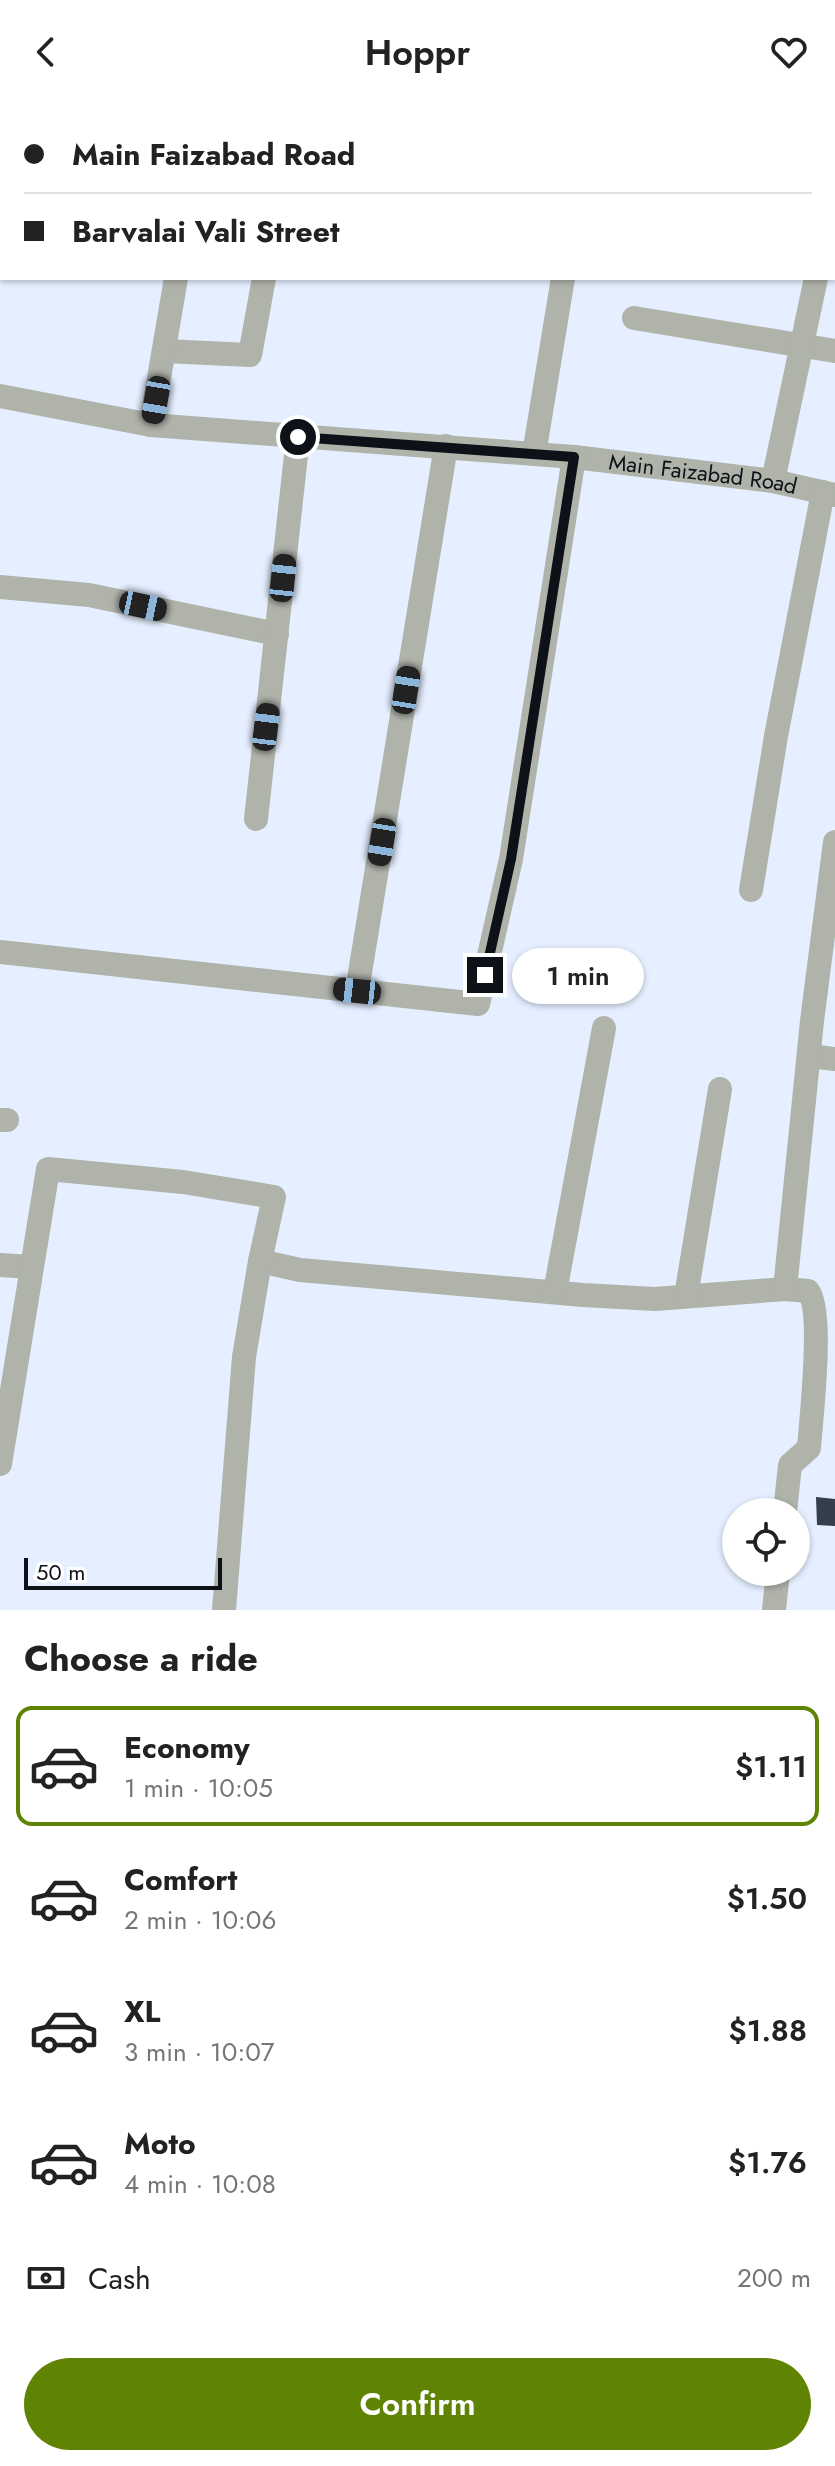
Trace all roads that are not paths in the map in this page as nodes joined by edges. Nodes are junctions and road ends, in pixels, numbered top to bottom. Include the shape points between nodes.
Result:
1 (176, 280) edge
2 (264, 280) edge
3 (563, 280) edge
4 (816, 280) edge
5 (634, 318) dead end
6 (802, 347) junction
7 (164, 351) junction
8 (835, 351) edge
9 (0, 396) edge
10 (151, 425) junction
11 (298, 437) junction
12 (446, 446) junction
13 (534, 454) junction
14 (574, 457) junction
15 (773, 481) junction
16 (829, 494) edge
17 (0, 587) edge
18 (277, 634) junction
19 (256, 819) dead end
20 (835, 842) edge
21 (751, 890) dead end
22 (0, 952) edge
23 (357, 991) junction
24 (604, 1028) dead end
25 (809, 1056) junction
26 (835, 1059) edge
27 (720, 1089) dead end
28 (260, 1261) junction
29 (0, 1265) edge
30 (31, 1267) junction
31 (785, 1289) junction
32 (555, 1292) junction
33 (686, 1296) junction
34 (826, 1339) edge
35 (0, 1464) edge
36 (786, 1498) edge
37 (777, 1586) edge
38 (224, 1610) edge
39 (774, 1610) edge

1 - 7 street
2 - 7 street via 250,355
3 - 13 street
4 - 6 street
5 - 6 street
6 - 8 street
6 - 15 street
7 - 10 street
9 - 10 street, Main Faizabad Road
10 - 11 street, Main Faizabad Road
11 - 12 street, Main Faizabad Road
11 - 18 street
12 - 13 street, Main Faizabad Road
12 - 23 street
13 - 14 street, Main Faizabad Road
14 - 15 street, Main Faizabad Road
14 - 23 street via 511,859 478,1004
15 - 16 street, Main Faizabad Road
16 - 21 street via 776,736
17 - 18 street via 89,595
18 - 19 street
20 - 25 street
22 - 23 street
24 - 32 street
25 - 26 street
25 - 31 street
27 - 33 street
28 - 30 street via 274,1197 48,1169
28 - 32 street via 300,1270
28 - 38 street via 244,1357
29 - 30 street
30 - 35 street
31 - 33 street
31 - 34 street via 808,1291 814,1298
32 - 33 street
34 - 36 street via 809,1448 790,1465
37 - 39 street

